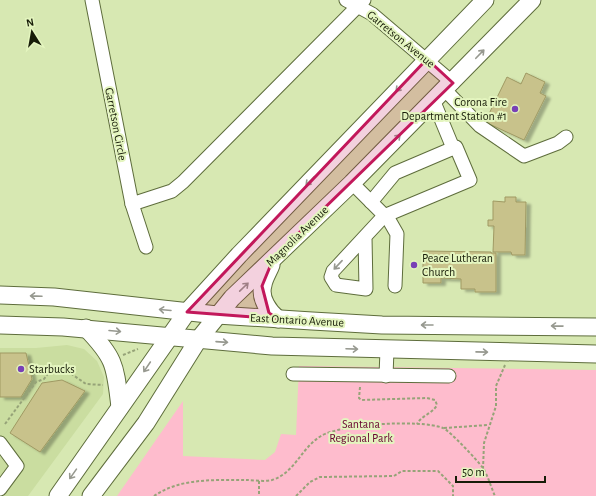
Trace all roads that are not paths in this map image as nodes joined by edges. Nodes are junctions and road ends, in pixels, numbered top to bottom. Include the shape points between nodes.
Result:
1 (92, 0) edge
2 (346, 0) edge
3 (485, 0) edge
4 (532, 0) edge
5 (361, 3) edge
6 (427, 59) junction
7 (444, 91) junction
8 (566, 137) dead end
9 (453, 148) junction
10 (352, 183) junction
11 (371, 202) junction
12 (132, 204) junction
13 (384, 216) junction
14 (365, 237) dead end
15 (146, 247) dead end
16 (274, 257) junction
17 (395, 286) dead end
18 (0, 295) edge
19 (187, 312) junction
20 (218, 315) junction
21 (278, 319) junction
22 (0, 325) edge
23 (596, 326) edge
24 (86, 328) junction
25 (170, 336) junction
26 (198, 340) junction
27 (387, 350) junction
28 (596, 354) edge
29 (293, 374) dead end
30 (386, 376) junction
31 (449, 376) dead end
32 (120, 407) junction
33 (0, 443) edge
34 (0, 489) edge
35 (58, 496) edge
36 (91, 496) edge

1 - 12 street, Garretson Circle
2 - 5 street, Garretson Avenue
3 - 6 main road
7 -> 4 main road, Magnolia Avenue
5 - 6 street, Garretson Avenue
5 - 12 street via 183,182 172,190
6 - 7 street, Garretson Avenue
6 -> 19 main road
7 - 8 street, Garretson Avenue via 480,126 524,156 558,143
7 - 9 street
10 -> 7 main road, Magnolia Avenue
9 - 11 street via 395,173
9 - 13 street via 456,147 470,180
10 - 11 street
10 - 16 main road, Magnolia Avenue
11 - 13 street
12 - 15 street, Garretson Circle
13 - 14 street
13 - 17 street via 397,234
20 -> 16 main road, Magnolia Avenue
16 - 21 main road via 262,286 269,312
19 -> 18 main road, East Ontario Avenue via 54,297
19 - 20 main road, East Ontario Avenue
19 - 25 main road
20 - 21 main road, East Ontario Avenue
20 - 26 main road, Magnolia Avenue
23 -> 21 main road, East Ontario Avenue via 382,325
22 - 24 main road
24 -> 25 main road
24 - 32 main road via 112,360
25 - 26 main road
25 -> 32 main road
26 -> 27 main road via 272,346
26 - 36 main road, Magnolia Avenue via 146,423
27 -> 28 main road
27 - 30 street
29 - 30 street
30 - 31 street
32 -> 35 main road
33 - 34 street via 17,466

